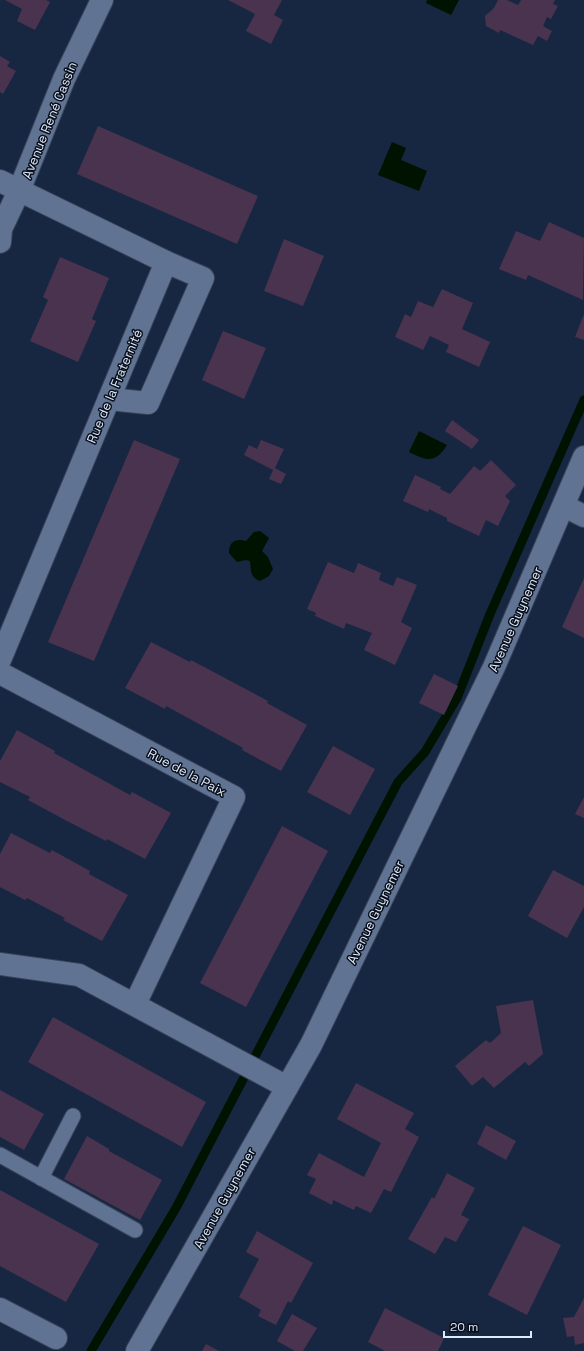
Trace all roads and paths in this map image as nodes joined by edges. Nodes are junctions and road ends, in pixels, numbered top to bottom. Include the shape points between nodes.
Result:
1 (102, 0) edge
2 (0, 181) edge
3 (19, 192) junction
4 (0, 242) edge
5 (166, 262) junction
6 (109, 399) junction
7 (584, 457) edge
8 (564, 506) junction
9 (584, 516) edge
10 (0, 660) edge
11 (0, 673) edge
12 (0, 964) edge
13 (135, 1004) junction
14 (287, 1087) junction
15 (73, 1116) dead end
16 (0, 1156) edge
17 (40, 1178) junction
18 (134, 1230) dead end
19 (0, 1309) edge
20 (56, 1338) dead end
21 (137, 1351) edge

1 - 3 street, Avenue René Cassin via 64,79
2 - 3 street
3 - 4 street, Avenue René Cassin via 1,229
3 - 5 street
5 - 6 street, Rue de la Fraternité
5 - 6 street via 203,278 148,404
6 - 10 street, Rue de la Fraternité
7 - 8 street, Avenue Guynemer
8 - 9 street
8 - 14 street, Avenue Guynemer via 494,667 311,1044
11 - 13 street, Rue de la Paix via 234,797
12 - 13 street via 80,975
13 - 14 street
14 - 21 street, Avenue Guynemer
15 - 17 lane
16 - 17 lane
17 - 18 lane
19 - 20 street

